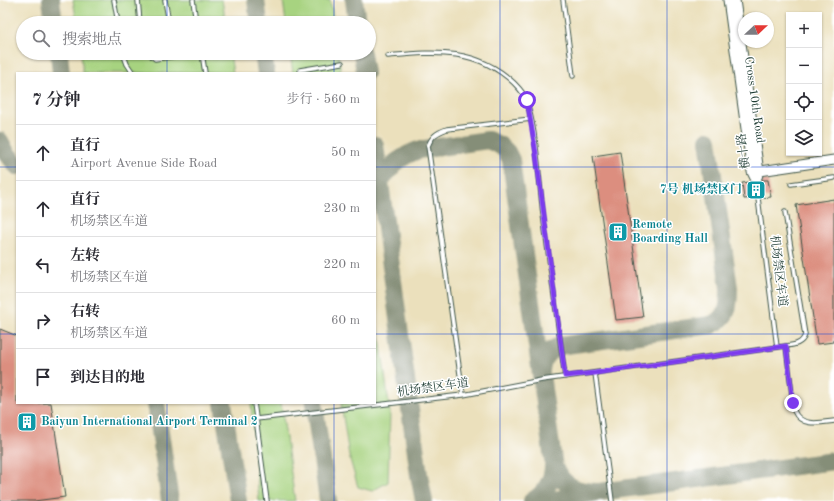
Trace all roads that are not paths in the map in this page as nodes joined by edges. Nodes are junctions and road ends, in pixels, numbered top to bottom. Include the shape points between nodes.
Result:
1 (114, 0) edge
2 (138, 0) edge
3 (165, 0) edge
4 (192, 0) edge
5 (562, 0) edge
6 (728, 0) edge
7 (735, 0) edge
8 (117, 16) edge
9 (139, 16) edge
10 (168, 16) edge
11 (195, 16) edge
12 (388, 56) dead end
13 (126, 60) edge
14 (203, 60) edge
15 (342, 63) dead end
16 (300, 70) dead end
17 (132, 72) edge
18 (205, 72) edge
19 (573, 76) dead end
20 (531, 119) junction
21 (834, 160) edge
22 (756, 176) junction
23 (834, 178) edge
24 (791, 184) dead end
25 (758, 198) dead end
26 (786, 212) dead end
27 (786, 346) junction
28 (777, 347) junction
29 (595, 373) junction
30 (565, 376) junction
31 (463, 395) junction
32 (254, 404) edge
33 (256, 419) junction
34 (834, 421) edge
35 (266, 501) edge
36 (612, 501) edge

1 - 8 lane
2 - 9 lane
3 - 10 lane
4 - 11 lane
5 - 19 lane
6 - 22 street, Cross 10th Road
7 - 22 street, 横十路
12 - 20 lane via 445,53 478,60 498,70 514,83 527,100
13 - 17 lane
14 - 18 lane
15 - 16 lane
20 - 30 lane
20 - 31 lane via 447,129 436,133 428,146
21 - 22 street
23 - 24 lane
25 - 28 lane, 机场禁区车道
26 - 27 lane, 机场禁区车道 via 804,335 800,343
27 - 28 lane, 机场禁区车道
27 - 34 lane via 796,416 805,422
28 - 29 lane, 机场禁区车道
29 - 30 lane, 机场禁区车道
29 - 36 lane
30 - 31 lane, 机场禁区车道
31 - 33 lane, 机场禁区车道
32 - 33 lane
33 - 35 lane

